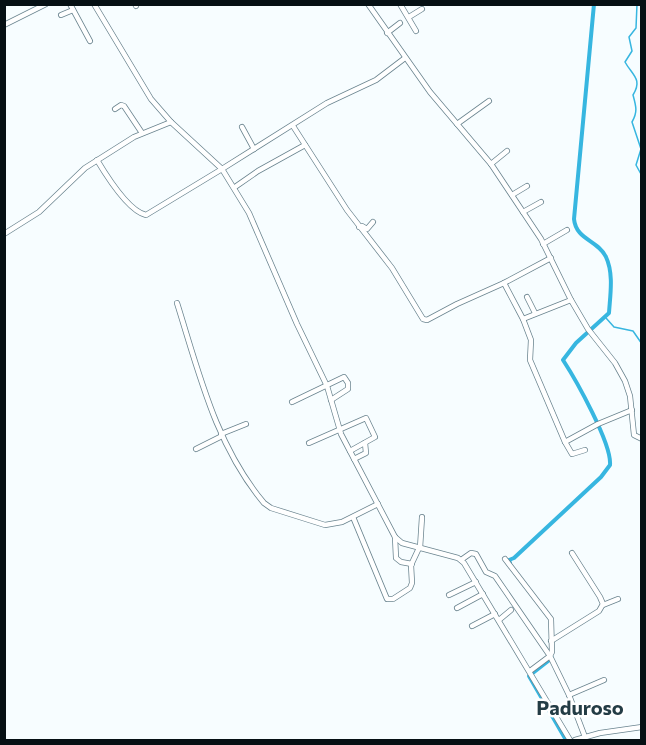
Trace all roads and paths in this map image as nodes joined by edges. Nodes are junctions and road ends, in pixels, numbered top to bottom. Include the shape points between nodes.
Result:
1 (46, 4) edge
2 (94, 4) edge
3 (400, 4) edge
4 (368, 5) edge
5 (72, 7) edge
6 (422, 9) dead end
7 (62, 15) dead end
8 (409, 17) junction
9 (400, 23) dead end
10 (4, 25) edge
11 (416, 31) dead end
12 (387, 33) junction
13 (90, 41) dead end
14 (405, 58) junction
15 (489, 101) dead end
16 (115, 109) dead end
17 (171, 122) junction
18 (457, 124) junction
19 (293, 126) junction
20 (242, 127) dead end
21 (142, 133) junction
22 (305, 145) junction
23 (254, 149) junction
24 (507, 151) dead end
25 (97, 160) junction
26 (491, 164) junction
27 (222, 169) junction
28 (527, 186) dead end
29 (235, 187) junction
30 (512, 195) junction
31 (541, 202) dead end
32 (523, 212) junction
33 (373, 222) dead end
34 (359, 227) junction
35 (567, 230) dead end
36 (4, 234) edge
37 (543, 243) junction
38 (551, 258) junction
39 (504, 283) junction
40 (527, 297) dead end
41 (571, 300) junction
42 (177, 303) dead end
43 (535, 314) junction
44 (523, 318) junction
45 (326, 385) junction
46 (332, 400) junction
47 (292, 402) dead end
48 (632, 410) junction
49 (246, 424) dead end
50 (339, 430) junction
51 (221, 435) junction
52 (642, 440) edge
53 (565, 442) junction
54 (309, 443) dead end
55 (365, 443) junction
56 (196, 449) dead end
57 (585, 450) dead end
58 (350, 451) junction
59 (354, 459) junction
60 (378, 504) junction
61 (353, 517) junction
62 (422, 517) dead end
63 (395, 537) junction
64 (419, 548) junction
65 (572, 554) dead end
66 (505, 559) dead end
67 (461, 560) junction
68 (412, 564) junction
69 (476, 582) junction
70 (483, 594) junction
71 (449, 595) dead end
72 (618, 599) dead end
73 (603, 604) junction
74 (457, 608) dead end
75 (511, 610) dead end
76 (497, 617) junction
77 (472, 626) dead end
78 (553, 641) junction
79 (552, 658) junction
80 (530, 673) junction
81 (604, 680) dead end
82 (569, 695) junction
83 (642, 727) edge
84 (585, 737) junction
85 (570, 741) edge
86 (575, 741) edge

1 - 10 street
2 - 17 street via 152,99
3 - 8 street
4 - 12 street
5 - 7 street
5 - 13 street
6 - 8 street
8 - 11 street
9 - 12 street
12 - 14 street
14 - 18 street
14 - 19 street via 376,80 327,103
15 - 18 street
16 - 21 street via 126,107
17 - 21 street
17 - 27 street
18 - 26 street
19 - 22 street
19 - 23 street
20 - 23 street
21 - 25 street
22 - 29 street
22 - 34 street
23 - 27 street
24 - 26 street
25 - 27 street via 115,187 140,214 146,215
25 - 36 street via 39,212
26 - 30 street
27 - 29 street
28 - 30 street
29 - 45 street
30 - 32 street
31 - 32 street
32 - 37 street
33 - 34 street via 367,229
34 - 39 street via 382,253 426,320
35 - 37 street
37 - 38 street
38 - 39 street
38 - 41 street
39 - 44 street
40 - 43 street
41 - 43 street
41 - 48 street via 623,377
42 - 51 street
43 - 44 street
44 - 53 street via 531,340 530,360
45 - 46 street
45 - 46 street via 342,376 348,383 348,389
45 - 47 street
46 - 50 street
48 - 52 street via 634,435
48 - 53 street
49 - 51 street
50 - 54 street
50 - 55 street via 366,418 375,435
50 - 58 street
51 - 56 street
51 - 61 street via 267,506 326,525
53 - 57 street via 572,454
55 - 58 street
55 - 59 street via 366,453
58 - 59 street
59 - 60 street
60 - 61 street
60 - 63 street
61 - 68 street via 387,599 410,588
62 - 64 street
63 - 64 street
63 - 68 street via 396,558
64 - 67 street
64 - 68 street
65 - 73 street
66 - 78 street via 551,619
67 - 69 street
67 - 79 street via 476,554
69 - 70 street
69 - 71 street
70 - 74 street
70 - 76 street
72 - 73 street
73 - 78 street via 599,611
75 - 76 street
76 - 77 street
76 - 80 street
78 - 79 street
79 - 80 street
79 - 82 street
80 - 85 street
81 - 82 street
82 - 84 street
83 - 84 street
84 - 86 street

